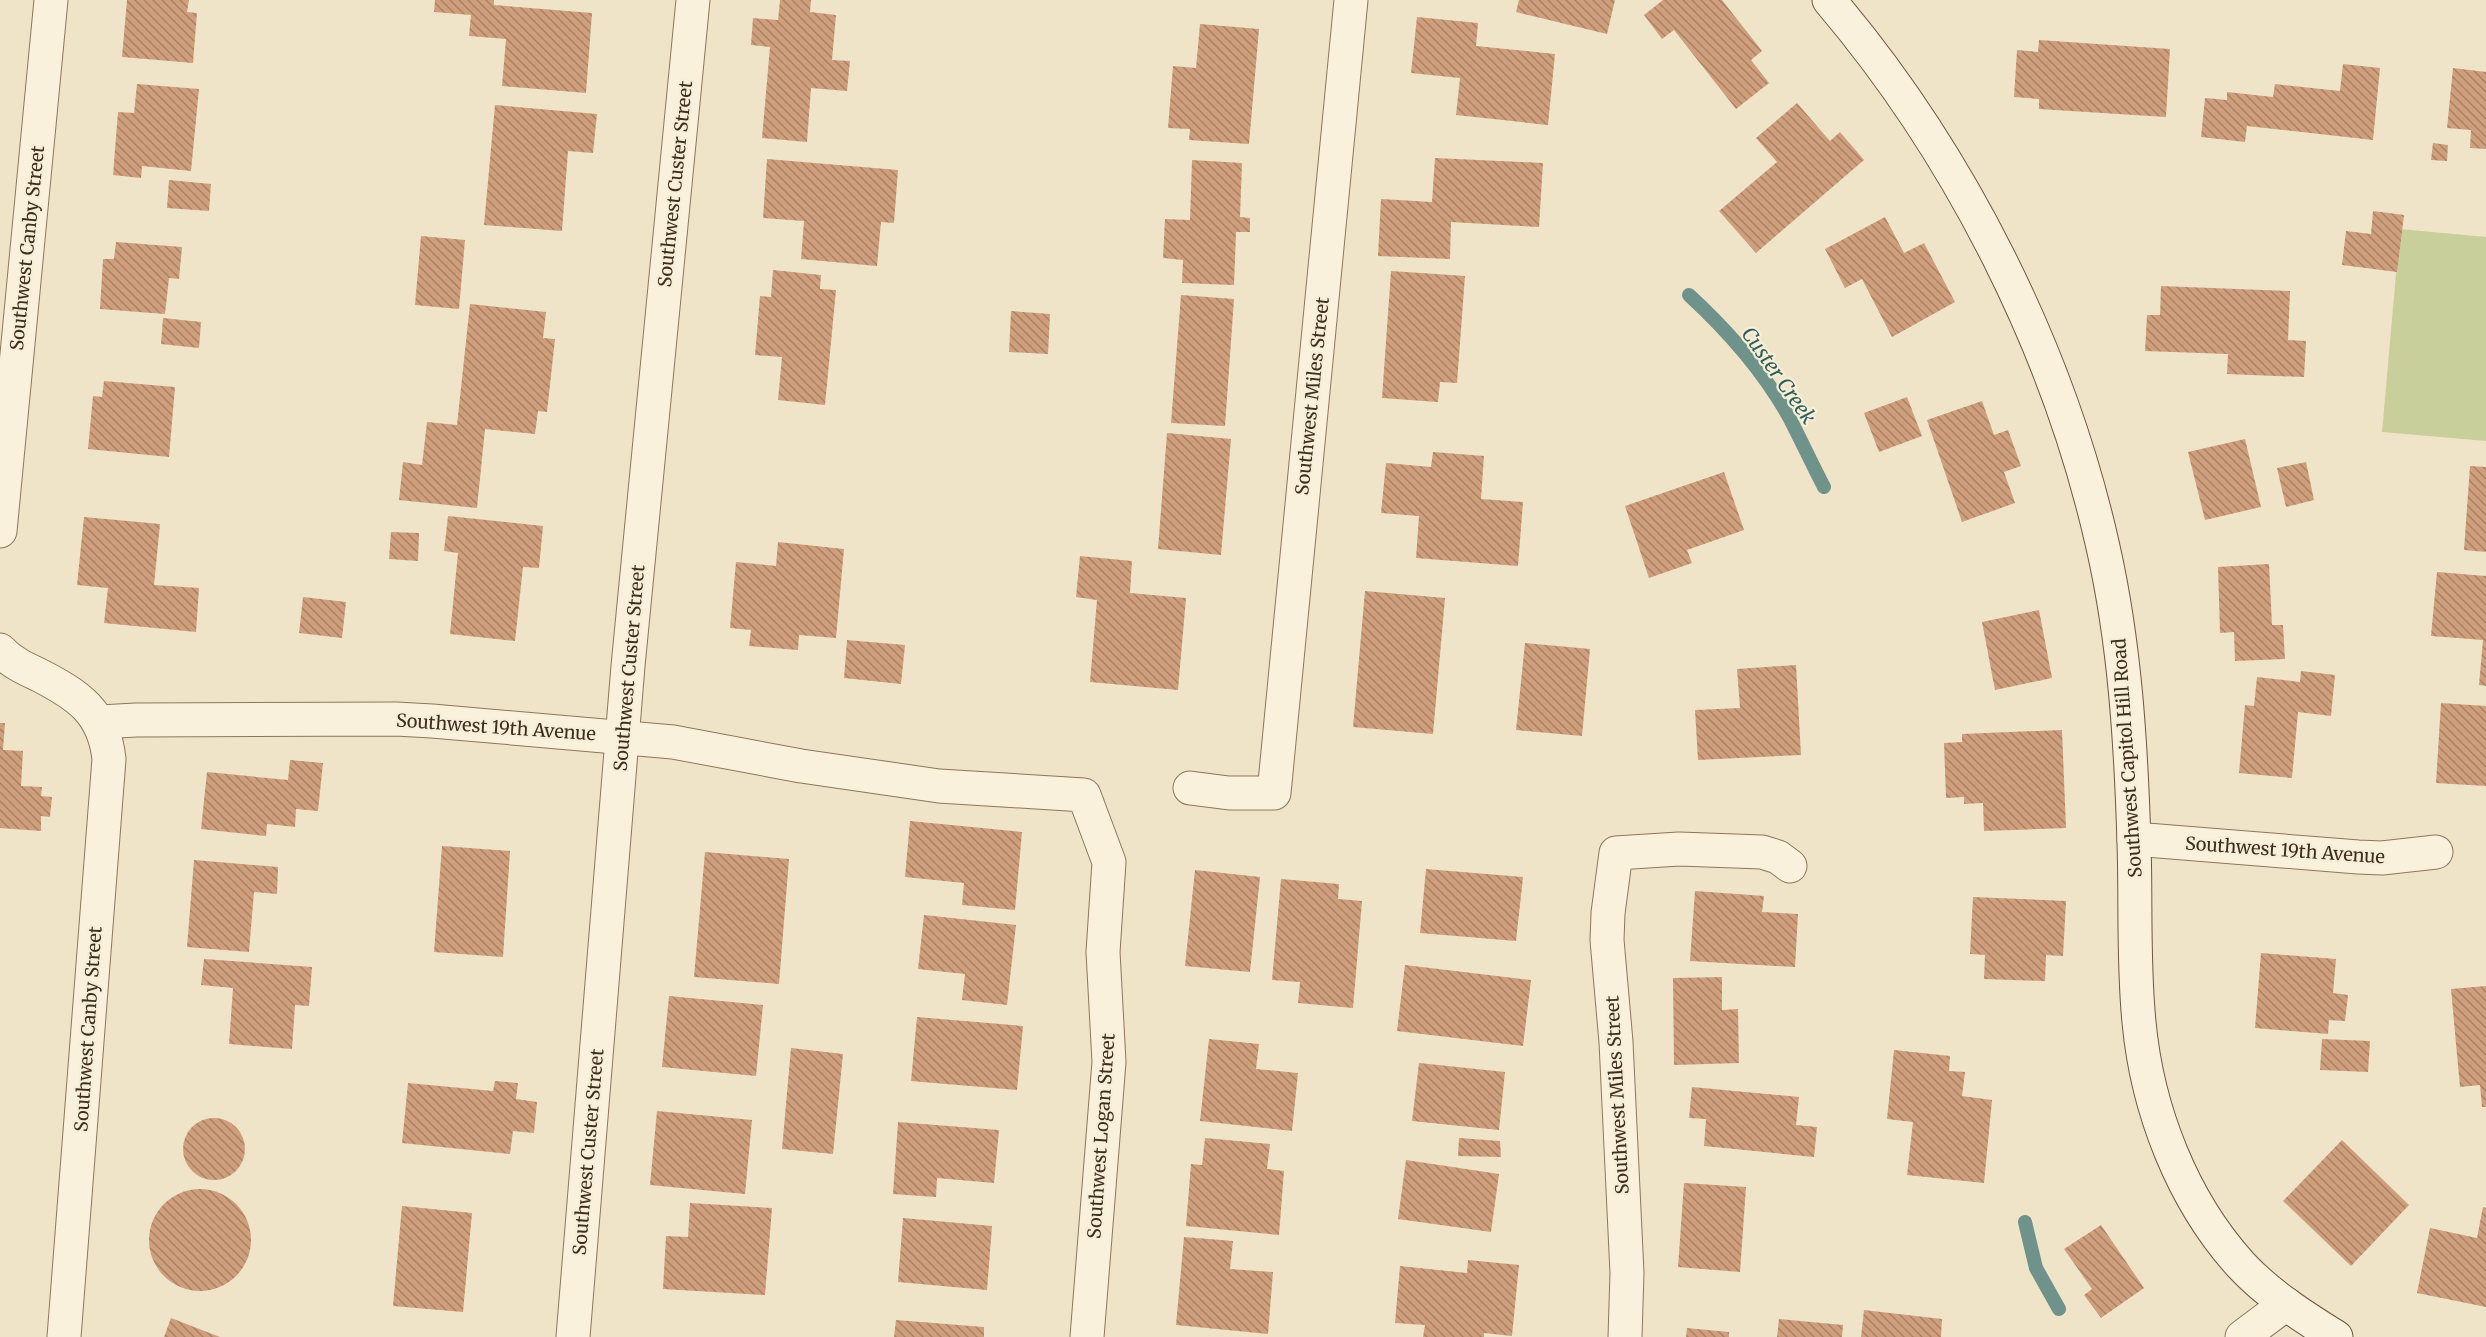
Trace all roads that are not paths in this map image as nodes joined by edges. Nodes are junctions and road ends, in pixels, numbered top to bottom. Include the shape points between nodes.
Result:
1 (51, 0) edge
2 (693, 0) edge
3 (1351, 0) edge
4 (1829, 0) edge
5 (0, 531) edge
6 (0, 651) edge
7 (100, 722) junction
8 (622, 736) junction
9 (1190, 788) dead end
10 (1084, 795) joint
11 (2134, 839) junction
12 (2436, 852) dead end
13 (1790, 866) dead end
14 (2286, 1304) junction
15 (64, 1337) edge
16 (573, 1337) edge
17 (1087, 1337) edge
18 (1625, 1337) edge
19 (2242, 1337) edge
20 (2336, 1337) edge

1 - 5 street, Southwest Canby Street
2 - 8 street, Southwest Custer Street
3 - 9 street, Southwest Miles Street via 1274,793
4 - 11 street, Southwest Capitol Hill Road via 1924,128 1981,223 2009,278 2063,406 2091,495 2121,648
6 - 7 street via 12,662 70,692
7 - 8 street, Southwest 19th Avenue via 396,719
7 - 15 street, Southwest Canby Street via 110,759
8 - 10 street, Southwest 19th Avenue via 939,786
8 - 16 street, Southwest Custer Street
10 - 17 street, Southwest Logan Street via 1107,855 1109,871 1103,960 1109,1062
11 - 12 street, Southwest 19th Avenue via 2358,857
11 - 14 street, Southwest Capitol Hill Road via 2138,1018 2156,1112 2173,1159 2222,1241 2242,1265
13 - 18 street, Southwest Miles Street via 1762,852 1679,849 1616,853 1607,940 1616,1042
14 - 19 street
14 - 20 street, Southwest Capitol Hill Road

